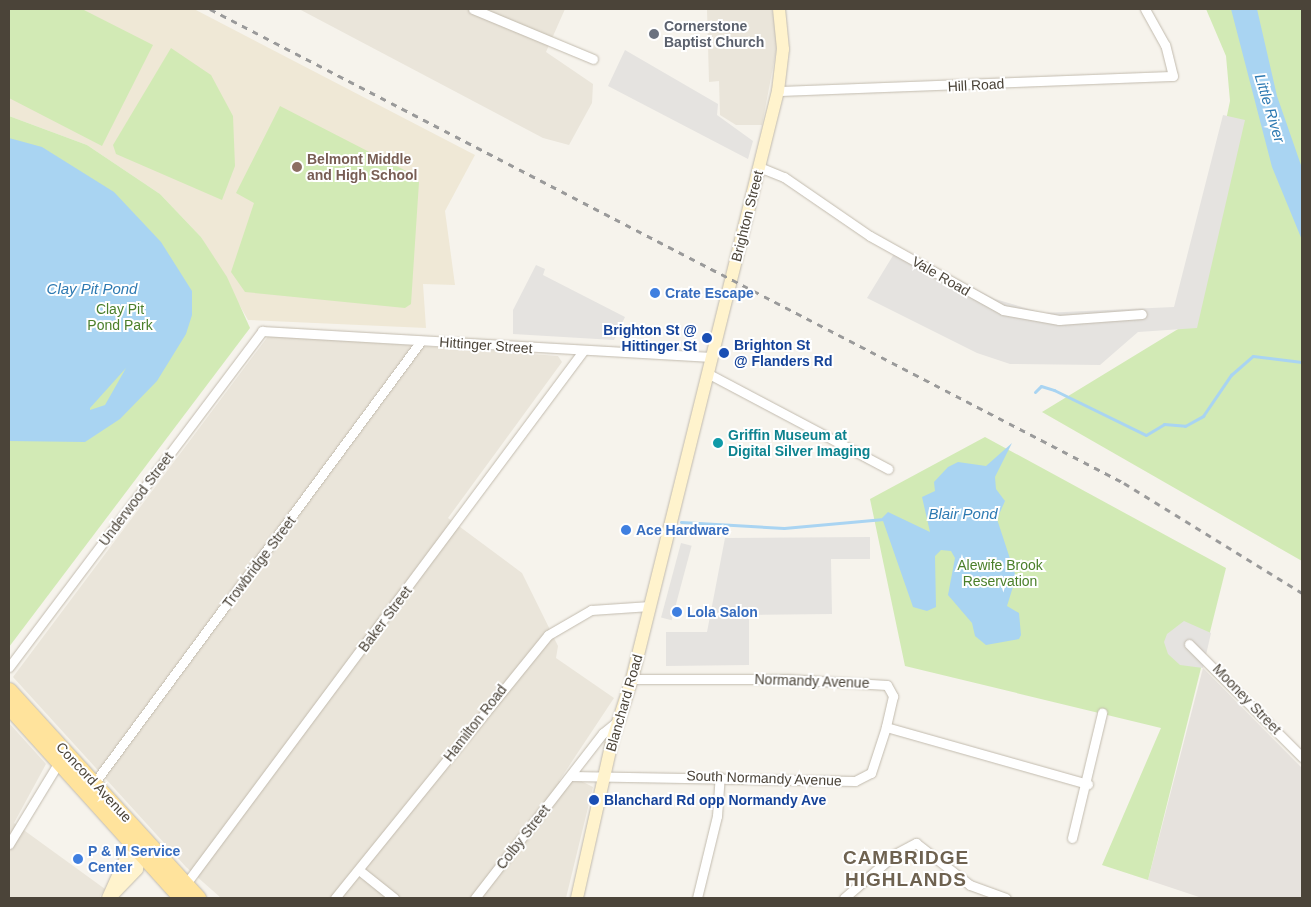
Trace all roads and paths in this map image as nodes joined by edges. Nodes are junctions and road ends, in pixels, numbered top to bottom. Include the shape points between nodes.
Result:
1 (473, 9) edge
2 (779, 9) edge
3 (1145, 9) edge
4 (593, 59) dead end
5 (778, 91) junction
6 (759, 167) junction
7 (1142, 314) dead end
8 (262, 331) joint
9 (421, 341) junction
10 (583, 351) junction
11 (711, 357) junction
12 (707, 373) junction
13 (888, 469) dead end
14 (674, 509) joint
15 (650, 606) junction
16 (1189, 644) dead end
17 (9, 667) edge
18 (632, 679) junction
19 (9, 690) edge
20 (9, 707) edge
21 (1102, 713) dead end
22 (619, 719) junction
23 (886, 727) junction
24 (62, 757) junction
25 (1302, 757) edge
26 (606, 774) junction
27 (571, 776) junction
28 (720, 777) junction
29 (1088, 784) junction
30 (91, 787) junction
31 (1072, 838) dead end
32 (9, 844) edge
33 (143, 847) junction
34 (359, 870) junction
35 (180, 892) edge
36 (108, 898) edge
37 (198, 898) edge
38 (335, 898) edge
39 (394, 898) edge
40 (475, 898) edge
41 (577, 898) edge
42 (697, 898) edge
43 (844, 898) edge
44 (1006, 898) edge

1 - 4 street
2 - 5 main road, Brighton Street via 783,49
3 - 5 street, Hill Road via 1165,45 1173,76
5 - 6 main road, Brighton Street
6 - 7 street, Vale Road via 784,177 870,236 1003,310 1059,320
6 - 11 main road, Brighton Street
8 - 9 street, Hittinger Street
8 - 17 street, Underwood Street
9 - 10 street, Hittinger Street
9 - 30 street, Trowbridge Street
10 - 11 street, Hittinger Street
10 - 35 street, Baker Street
11 - 12 main road, Brighton Street
12 - 13 street
12 - 14 main road, Brighton Street
14 - 15 main road, Blanchard Road
15 - 18 main road, Blanchard Road
15 - 34 street, Hamilton Road via 591,610 548,635
16 - 25 street, Mooney Street
18 - 22 main road, Blanchard Road
18 - 23 street, Normandy Avenue via 874,682 892,690
19 - 24 main road, Concord Avenue
20 - 24 main road, Concord Avenue
21 - 29 street
22 - 26 main road, Blanchard Road
22 - 27 street, Colby Street via 602,733
23 - 28 street, South Normandy Avenue via 871,773 863,779
23 - 29 street
24 - 30 main road, Concord Avenue
24 - 32 street
26 - 27 street
26 - 28 street, South Normandy Avenue
26 - 41 main road, Blanchard Road
27 - 40 street, Colby Street
28 - 42 street via 717,816
29 - 31 street
30 - 33 main road, Concord Avenue
33 - 35 main road, Concord Avenue
33 - 36 main road via 137,869
34 - 38 street, Hamilton Road
34 - 39 street
35 - 37 main road, Concord Avenue
43 - 44 street via 894,854 916,843 970,885

